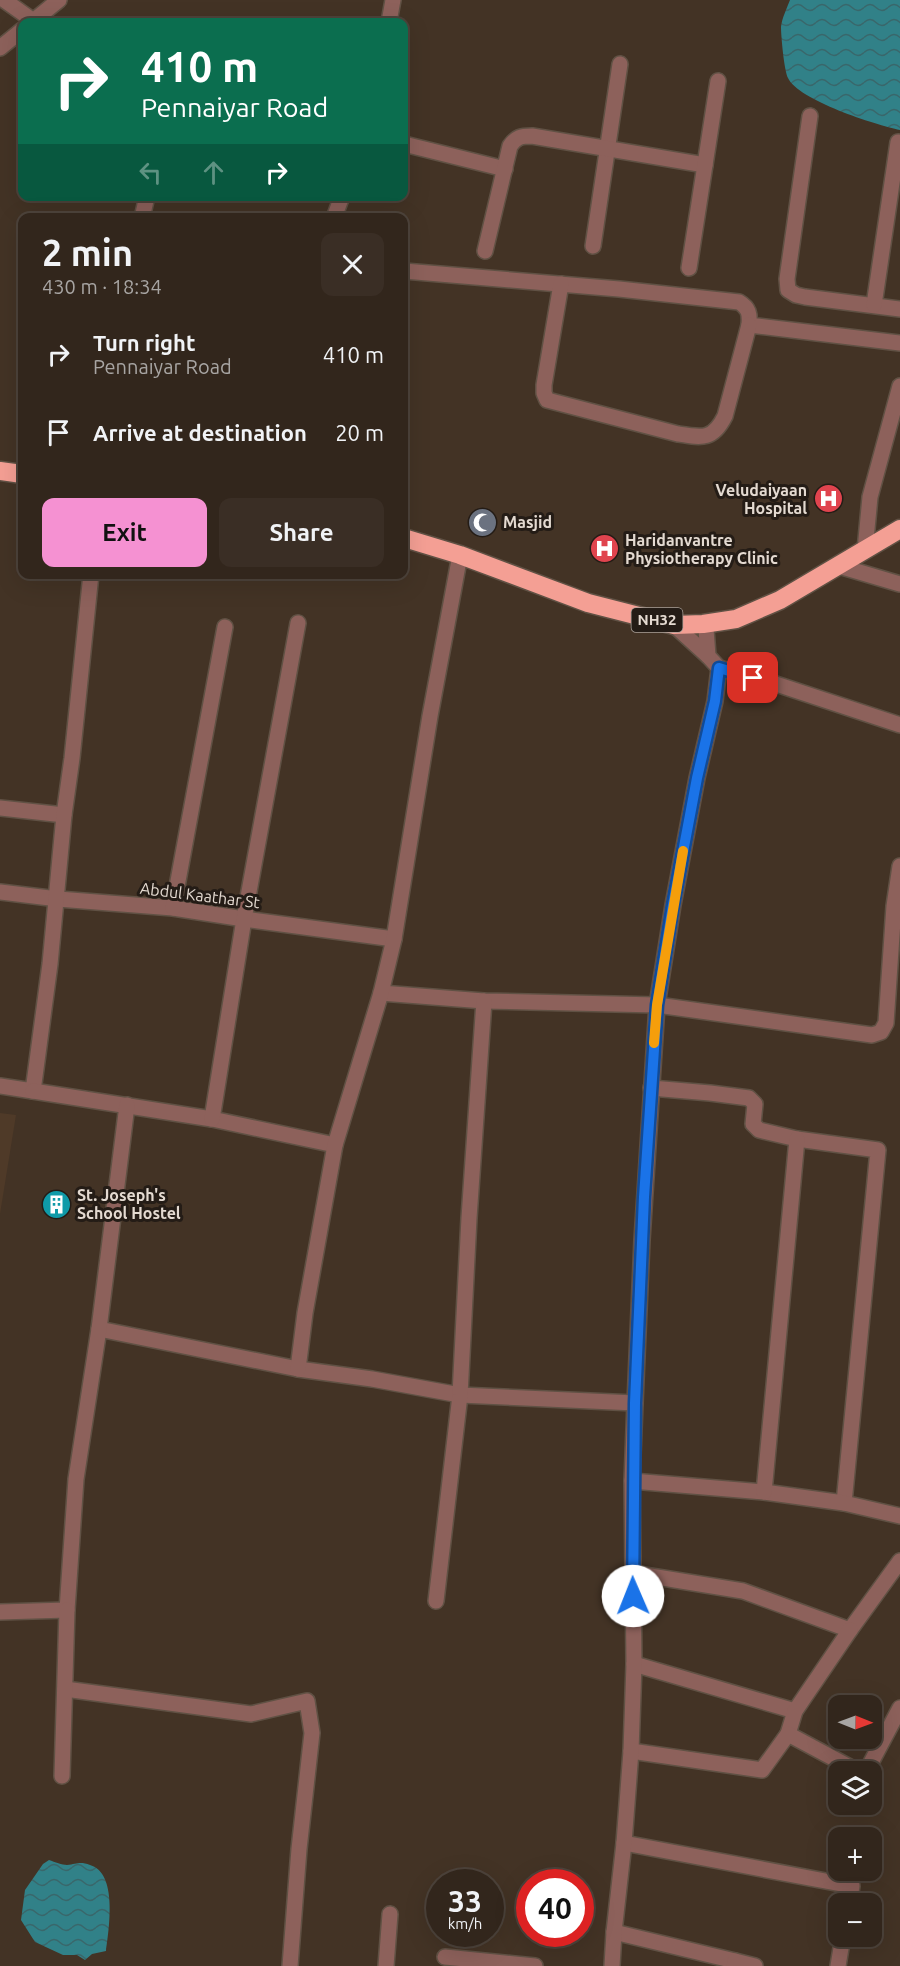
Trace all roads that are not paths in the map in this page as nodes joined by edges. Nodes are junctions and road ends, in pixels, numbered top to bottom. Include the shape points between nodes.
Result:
1 (4, 0) edge
2 (59, 0) edge
3 (393, 0) edge
4 (24, 18) edge
5 (38, 18) edge
6 (390, 18) edge
7 (18, 34) edge
8 (0, 48) edge
9 (620, 64) dead end
10 (718, 81) dead end
11 (810, 116) dead end
12 (898, 142) dead end
13 (408, 145) edge
14 (608, 148) junction
15 (705, 165) junction
16 (505, 169) junction
17 (593, 246) dead end
18 (485, 251) dead end
19 (689, 268) dead end
20 (408, 271) edge
21 (561, 284) junction
22 (874, 305) junction
23 (900, 309) edge
24 (749, 325) junction
25 (900, 343) edge
26 (900, 386) edge
27 (0, 471) edge
28 (18, 473) edge
29 (900, 529) edge
30 (408, 539) edge
31 (865, 550) junction
32 (460, 555) junction
33 (839, 566) junction
34 (90, 579) edge
35 (900, 584) edge
36 (298, 623) dead end
37 (708, 623) junction
38 (674, 625) junction
39 (225, 627) dead end
40 (708, 656) junction
41 (719, 668) junction
42 (900, 725) edge
43 (0, 808) edge
44 (64, 815) junction
45 (900, 866) edge
46 (0, 892) edge
47 (58, 899) junction
48 (173, 908) junction
49 (244, 919) junction
50 (394, 939) junction
51 (381, 993) junction
52 (484, 1001) junction
53 (657, 1005) junction
54 (0, 1086) edge
55 (651, 1088) junction
56 (33, 1091) junction
57 (127, 1105) junction
58 (212, 1119) junction
59 (798, 1139) junction
60 (335, 1145) junction
61 (99, 1329) junction
62 (298, 1369) junction
63 (459, 1395) junction
64 (635, 1403) junction
65 (633, 1481) junction
66 (764, 1492) junction
67 (844, 1503) junction
68 (900, 1516) edge
69 (900, 1561) edge
70 (632, 1573) junction
71 (436, 1601) dead end
72 (67, 1610) junction
73 (0, 1612) edge
74 (850, 1630) junction
75 (634, 1664) junction
76 (64, 1689) junction
77 (900, 1708) edge
78 (795, 1711) junction
79 (788, 1734) junction
80 (631, 1751) junction
81 (838, 1761) edge
82 (872, 1761) edge
83 (62, 1776) dead end
84 (624, 1843) junction
85 (851, 1893) edge
86 (390, 1914) dead end
87 (614, 1932) junction
88 (841, 1947) edge
89 (445, 1957) dead end
90 (735, 1964) edge
91 (290, 1966) edge
92 (386, 1966) edge
93 (522, 1966) edge
94 (535, 1966) edge
95 (612, 1966) edge
96 (755, 1966) edge
97 (838, 1966) edge

1 - 4 street
2 - 5 street
3 - 6 street
7 - 8 street
9 - 14 street
10 - 15 street
11 - 22 street via 788,290 805,297
12 - 22 street
13 - 16 street
14 - 15 street
14 - 16 street via 521,136 510,146
14 - 17 street
15 - 19 street
16 - 18 street
20 - 21 street
21 - 24 street via 739,302 750,315
21 - 24 street via 544,385 547,400 678,434 697,437 718,429
22 - 23 street
24 - 25 street
26 - 31 street via 870,497
27 - 28 highway
29 - 31 highway, NH32
30 - 32 highway, NH32
31 - 33 highway, NH32
32 - 38 highway, NH32 via 588,603
32 - 50 street via 429,716
33 - 35 street
33 - 37 highway, NH32 via 780,600 735,619
34 - 44 street
36 - 49 street
37 - 38 highway, NH32
37 - 40 street
38 - 40 street
39 - 48 street
40 - 41 street
41 - 42 street
41 - 53 street
43 - 44 street
44 - 47 street
45 - 53 street via 886,1023 881,1032 872,1035
46 - 47 street, Abdul Kaathar St
47 - 48 street, Abdul Kaathar St
47 - 56 street
48 - 49 street, Abdul Kaathar St
49 - 50 street, Abdul Kaathar St
49 - 58 street
50 - 51 street
51 - 52 street
51 - 60 street
52 - 53 street
52 - 63 street
53 - 55 street
54 - 56 street
55 - 59 street via 749,1098 755,1104 753,1124 759,1130
55 - 64 street
56 - 57 street
57 - 58 street
57 - 61 street
58 - 60 street
59 - 66 street
59 - 67 street via 878,1150
60 - 62 street
61 - 62 street
61 - 72 street via 76,1479
62 - 63 street
63 - 64 street
63 - 71 street
64 - 65 street
65 - 66 street
65 - 70 street
66 - 67 street
67 - 68 street
69 - 74 street
70 - 74 street via 743,1591
70 - 75 street
72 - 73 street
72 - 76 street
74 - 78 street
75 - 78 street
75 - 80 street
76 - 83 street
76 - 91 street via 250,1714 307,1701 312,1733
77 - 82 street
78 - 79 street
79 - 80 street via 762,1770
79 - 81 street
80 - 84 street
84 - 85 street via 852,1886
84 - 87 street
86 - 92 street
87 - 90 street
87 - 95 street
88 - 97 street
89 - 93 street
90 - 96 street
93 - 94 street

